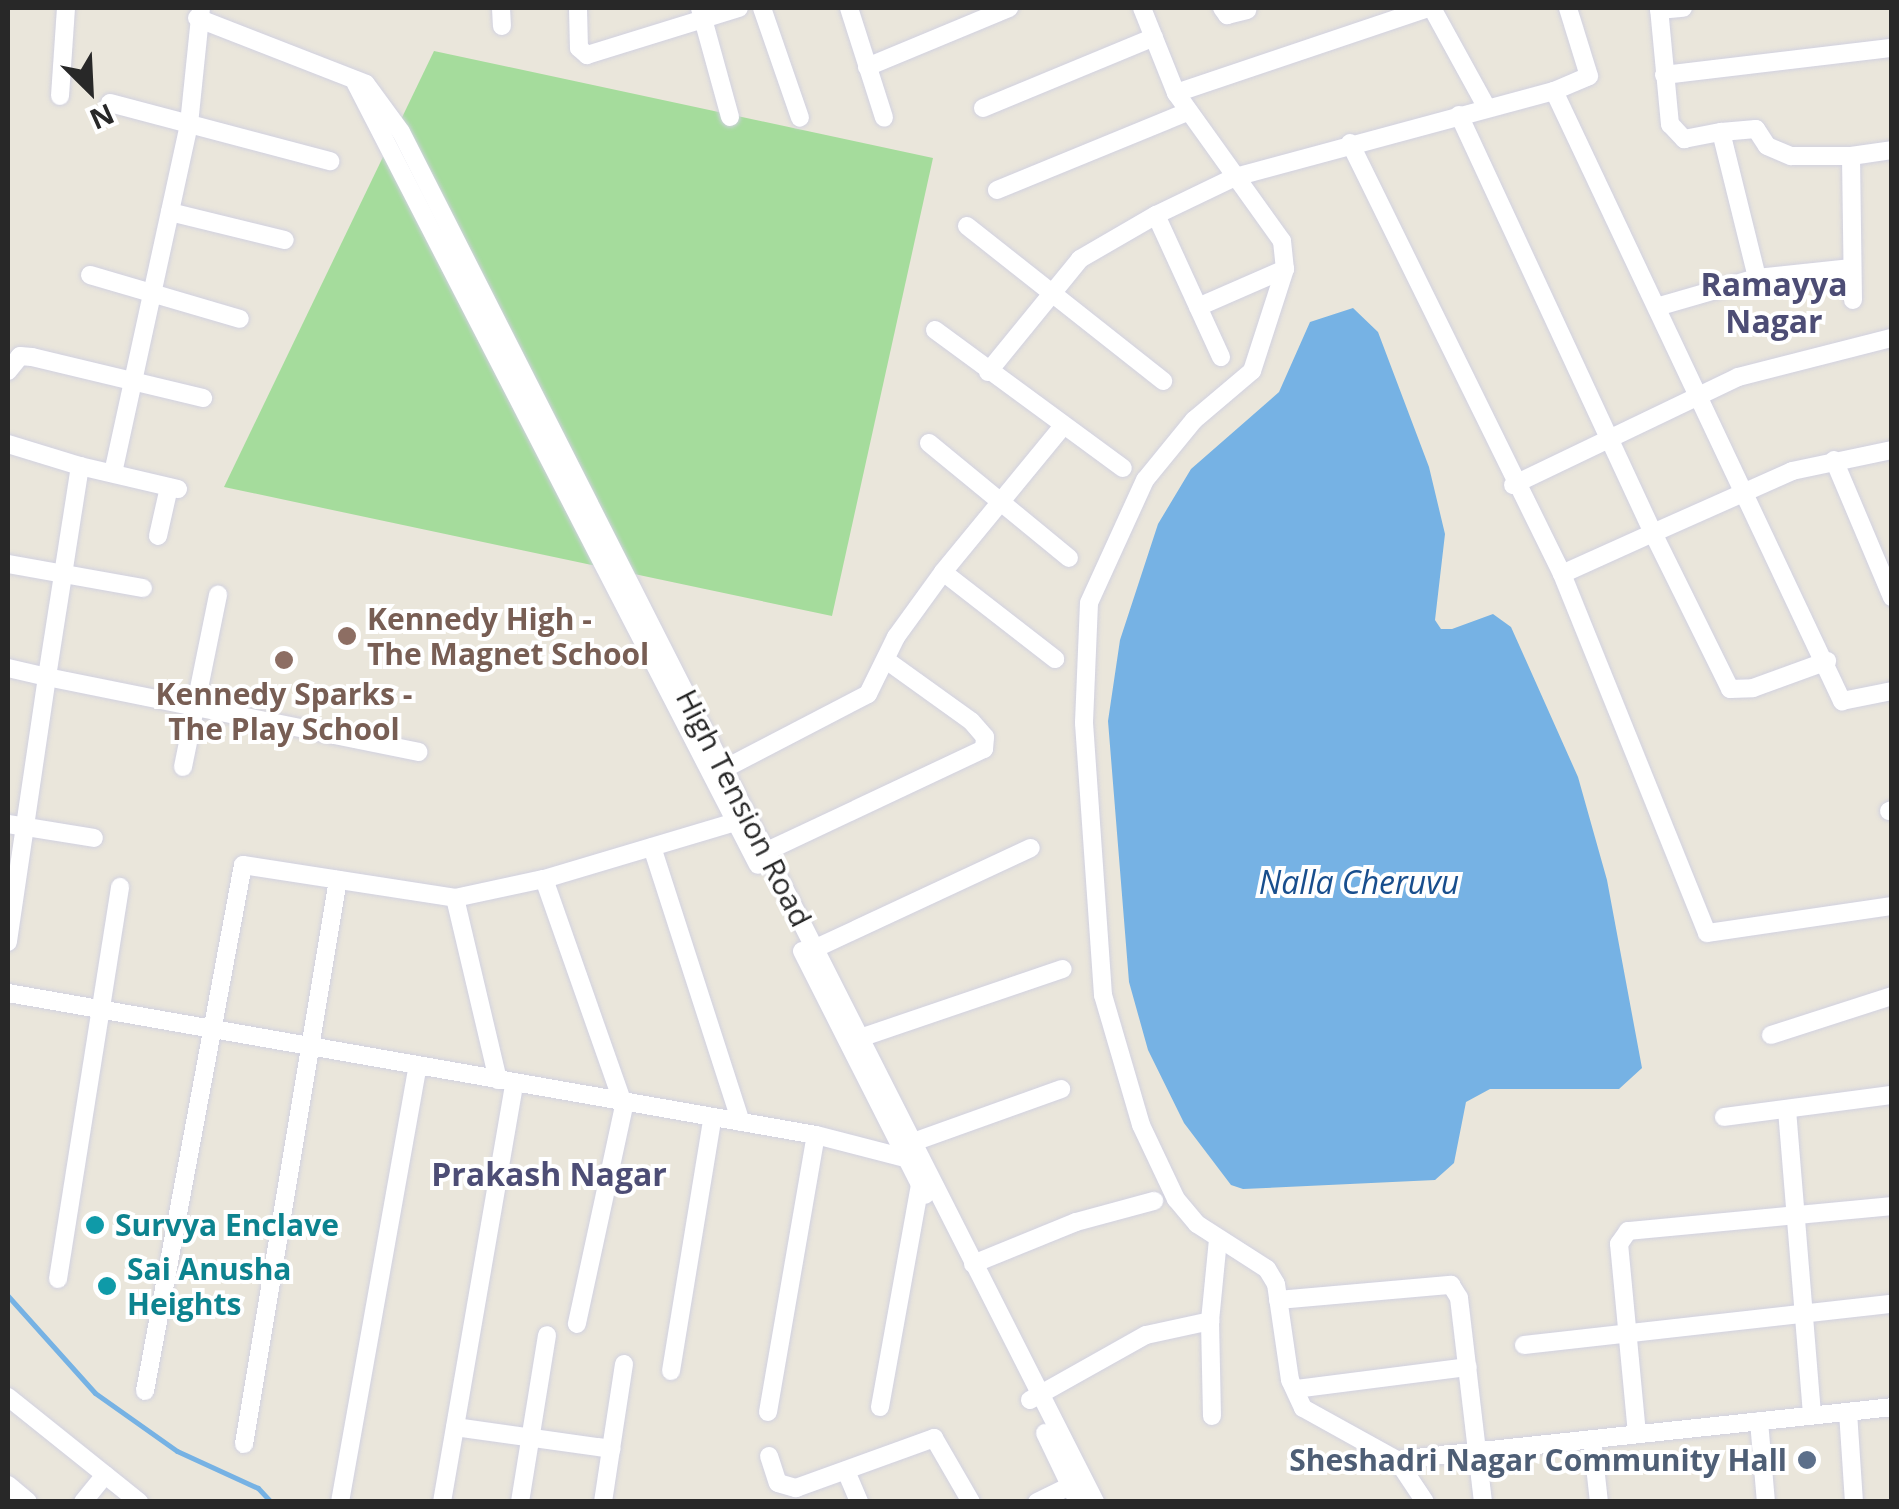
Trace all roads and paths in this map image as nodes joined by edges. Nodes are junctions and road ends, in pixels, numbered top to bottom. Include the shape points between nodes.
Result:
1 (66, 8) edge
2 (578, 8) edge
3 (739, 8) edge
4 (762, 8) edge
5 (849, 8) edge
6 (1009, 8) edge
7 (1142, 8) edge
8 (1222, 8) edge
9 (1431, 8) edge
10 (1568, 8) edge
11 (1683, 8) edge
12 (1659, 9) edge
13 (1246, 10) edge
14 (199, 13) edge
15 (702, 13) edge
16 (1154, 38) junction
17 (1892, 48) edge
18 (867, 66) junction
19 (1664, 75) junction
20 (1554, 92) junction
21 (1176, 93) junction
22 (60, 96) dead end
23 (110, 103) dead end
24 (983, 108) dead end
25 (1488, 108) junction
26 (1188, 112) junction
27 (1460, 115) junction
28 (730, 116) dead end
29 (800, 118) dead end
30 (884, 118) dead end
31 (189, 124) junction
32 (1721, 132) junction
33 (1350, 143) junction
34 (1892, 150) edge
35 (1851, 156) junction
36 (330, 161) dead end
37 (1235, 177) junction
38 (997, 190) dead end
39 (170, 212) junction
40 (1156, 215) junction
41 (966, 226) dead end
42 (285, 240) dead end
43 (1850, 268) junction
44 (1285, 269) junction
45 (90, 276) dead end
46 (1757, 278) junction
47 (1050, 292) junction
48 (152, 298) junction
49 (1853, 300) dead end
50 (1660, 306) junction
51 (1198, 307) junction
52 (240, 318) dead end
53 (935, 330) dead end
54 (1890, 338) edge
55 (1221, 357) dead end
56 (8, 371) edge
57 (988, 372) junction
58 (136, 378) junction
59 (1162, 381) dead end
60 (1697, 396) junction
61 (203, 398) dead end
62 (1063, 426) junction
63 (8, 444) edge
64 (929, 444) dead end
65 (1607, 444) junction
66 (1892, 450) edge
67 (1834, 460) junction
68 (80, 466) junction
69 (1123, 468) dead end
70 (113, 473) junction
71 (1512, 484) junction
72 (1747, 492) junction
73 (1000, 500) junction
74 (1653, 533) junction
75 (158, 536) dead end
76 (1069, 558) dead end
77 (8, 564) edge
78 (60, 570) junction
79 (943, 572) junction
80 (1562, 574) junction
81 (143, 588) dead end
82 (218, 595) dead end
83 (1892, 597) edge
84 (655, 648) junction
85 (1055, 659) dead end
86 (886, 660) junction
87 (1827, 661) junction
88 (8, 668) edge
89 (47, 677) junction
90 (1892, 692) edge
91 (194, 704) junction
92 (419, 752) dead end
93 (183, 767) dead end
94 (724, 769) junction
95 (735, 822) junction
96 (8, 824) edge
97 (27, 828) junction
98 (94, 838) dead end
99 (652, 847) junction
100 (1030, 848) dead end
101 (764, 852) junction
102 (544, 879) junction
103 (338, 880) junction
104 (120, 886) dead end
105 (455, 898) junction
106 (1892, 906) edge
107 (8, 942) edge
108 (814, 949) junction
109 (1063, 970) dead end
110 (8, 994) edge
111 (1892, 996) edge
112 (98, 1009) junction
113 (213, 1028) junction
114 (1771, 1036) dead end
115 (860, 1038) junction
116 (308, 1049) junction
117 (418, 1066) junction
118 (506, 1082) junction
119 (1061, 1089) dead end
120 (1892, 1095) edge
121 (624, 1106) junction
122 (1787, 1110) junction
123 (1724, 1116) dead end
124 (712, 1121) junction
125 (741, 1122) junction
126 (816, 1135) junction
127 (906, 1149) junction
128 (920, 1184) junction
129 (1154, 1202) dead end
130 (1892, 1206) edge
131 (1798, 1218) junction
132 (1218, 1239) junction
133 (973, 1264) junction
134 (58, 1279) dead end
135 (1278, 1300) junction
136 (1892, 1304) edge
137 (1807, 1313) junction
138 (1210, 1321) junction
139 (578, 1324) dead end
140 (1627, 1332) junction
141 (546, 1335) dead end
142 (1524, 1345) dead end
143 (624, 1364) dead end
144 (1468, 1367) junction
145 (671, 1371) dead end
146 (1296, 1389) junction
147 (145, 1391) dead end
148 (8, 1397) edge
149 (1034, 1397) junction
150 (880, 1407) dead end
151 (1892, 1407) edge
152 (768, 1412) dead end
153 (1848, 1412) junction
154 (1212, 1416) dead end
155 (1812, 1416) junction
156 (1759, 1421) junction
157 (454, 1427) junction
158 (1638, 1434) junction
159 (530, 1438) junction
160 (1592, 1439) junction
161 (244, 1444) dead end
162 (611, 1450) junction
163 (1479, 1451) junction
164 (769, 1456) dead end
165 (1397, 1460) junction
166 (846, 1472) junction
167 (105, 1476) junction
168 (8, 1488) edge
169 (1074, 1494) edge
170 (28, 1502) edge
171 (84, 1502) edge
172 (139, 1502) edge
173 (340, 1502) edge
174 (442, 1502) edge
175 (520, 1502) edge
176 (603, 1502) edge
177 (859, 1502) edge
178 (971, 1502) edge
179 (1037, 1502) edge
180 (1094, 1502) edge
181 (1425, 1502) edge
182 (1483, 1502) edge
183 (1599, 1502) edge
184 (1766, 1502) edge
185 (1854, 1502) edge

1 - 22 street
2 - 15 street via 579,48 587,55
3 - 15 street
4 - 29 street
5 - 18 street
6 - 18 street
7 - 16 street
8 - 13 street via 1227,15
9 - 21 street
9 - 25 street
10 - 20 street via 1589,76
11 - 12 street
12 - 19 street
14 - 31 street
14 - 84 street, High Tension Road via 350,75
15 - 28 street
16 - 21 street
16 - 24 street
17 - 19 street
18 - 30 street
19 - 32 street via 1674,133 1684,139
20 - 25 street
20 - 50 street
21 - 26 street
23 - 31 street
25 - 27 street
26 - 37 street
26 - 38 street
27 - 33 street
27 - 65 street
31 - 36 street
31 - 39 street
32 - 35 street via 1756,128 1761,141 1790,156
32 - 46 street
33 - 37 street
33 - 71 street
34 - 35 street
35 - 43 street
37 - 40 street
37 - 44 street via 1282,240
39 - 42 street
39 - 48 street
40 - 47 street via 1080,260
40 - 51 street
41 - 47 street
43 - 46 street
43 - 49 street
44 - 51 street
44 - 132 street via 1252,371 1194,420 1145,480 1089,603 1084,722 1103,996 1141,1126 1176,1199
45 - 48 street
46 - 50 street
47 - 57 street
47 - 59 street
48 - 52 street
48 - 58 street
50 - 60 street
51 - 55 street
53 - 57 street
54 - 60 street via 1782,363
56 - 58 street via 20,356
57 - 62 street
58 - 61 street
58 - 70 street
60 - 65 street
60 - 72 street
62 - 69 street
62 - 73 street
63 - 68 street
64 - 73 street
65 - 71 street
65 - 74 street
66 - 67 street
67 - 72 street
67 - 83 street
68 - 70 street
68 - 78 street
70 - 75 street via 173,488
71 - 80 street
72 - 74 street
72 - 87 street
73 - 76 street
73 - 79 street
74 - 80 street
74 - 87 street via 1730,690
77 - 78 street
78 - 81 street
78 - 89 street
79 - 85 street
79 - 86 street
80 - 106 street via 1707,933
82 - 91 street
84 - 94 street, High Tension Road
84 - 95 street, High Tension Road
86 - 94 street via 868,694 848,709
86 - 101 street via 971,721 985,736 984,748
87 - 90 street via 1842,700
88 - 89 street
89 - 91 street
89 - 97 street
91 - 92 street
91 - 93 street
94 - 101 street, High Tension Road
95 - 99 street
95 - 127 street, High Tension Road
96 - 97 street
97 - 98 street
97 - 107 street
99 - 102 street
99 - 125 street
100 - 108 street
101 - 108 street, High Tension Road
102 - 105 street
102 - 121 street
103 - 105 street
103 - 113 street via 243,865
103 - 116 street
104 - 112 street
105 - 118 street
108 - 115 street, High Tension Road
109 - 115 street
110 - 112 street
111 - 114 street
112 - 113 street
112 - 134 street
113 - 116 street
113 - 147 street
115 - 127 street, High Tension Road
116 - 117 street
116 - 161 street
117 - 118 street
117 - 173 street
118 - 121 street
118 - 157 street
119 - 127 street
120 - 122 street
121 - 124 street
121 - 139 street
122 - 123 street
122 - 131 street
124 - 125 street
124 - 145 street
125 - 126 street
126 - 127 street
126 - 152 street
127 - 128 street, High Tension Road
127 - 133 street, High Tension Road
128 - 149 street, High Tension Road
128 - 150 street
129 - 133 street via 1076,1222
130 - 131 street
131 - 137 street
131 - 140 street via 1628,1231 1619,1244
132 - 135 street via 1268,1268
132 - 138 street
133 - 149 street, High Tension Road
135 - 144 street via 1451,1285
135 - 146 street
136 - 137 street
137 - 140 street
137 - 155 street
138 - 149 street via 1146,1335
138 - 154 street
140 - 142 street
140 - 158 street
141 - 159 street
143 - 162 street
144 - 146 street
144 - 163 street
146 - 165 street via 1303,1408
148 - 167 street
149 - 169 street, High Tension Road
149 - 180 street, High Tension Road
151 - 153 street
153 - 155 street
153 - 185 street
155 - 156 street
156 - 158 street
156 - 184 street
157 - 159 street
157 - 174 street
158 - 160 street
159 - 162 street
159 - 175 street
160 - 163 street
160 - 183 street
162 - 176 street
163 - 165 street
163 - 182 street
164 - 166 street via 784,1490
165 - 181 street
166 - 177 street
166 - 178 street via 934,1438
167 - 171 street
167 - 172 street
168 - 170 street
169 - 179 street

